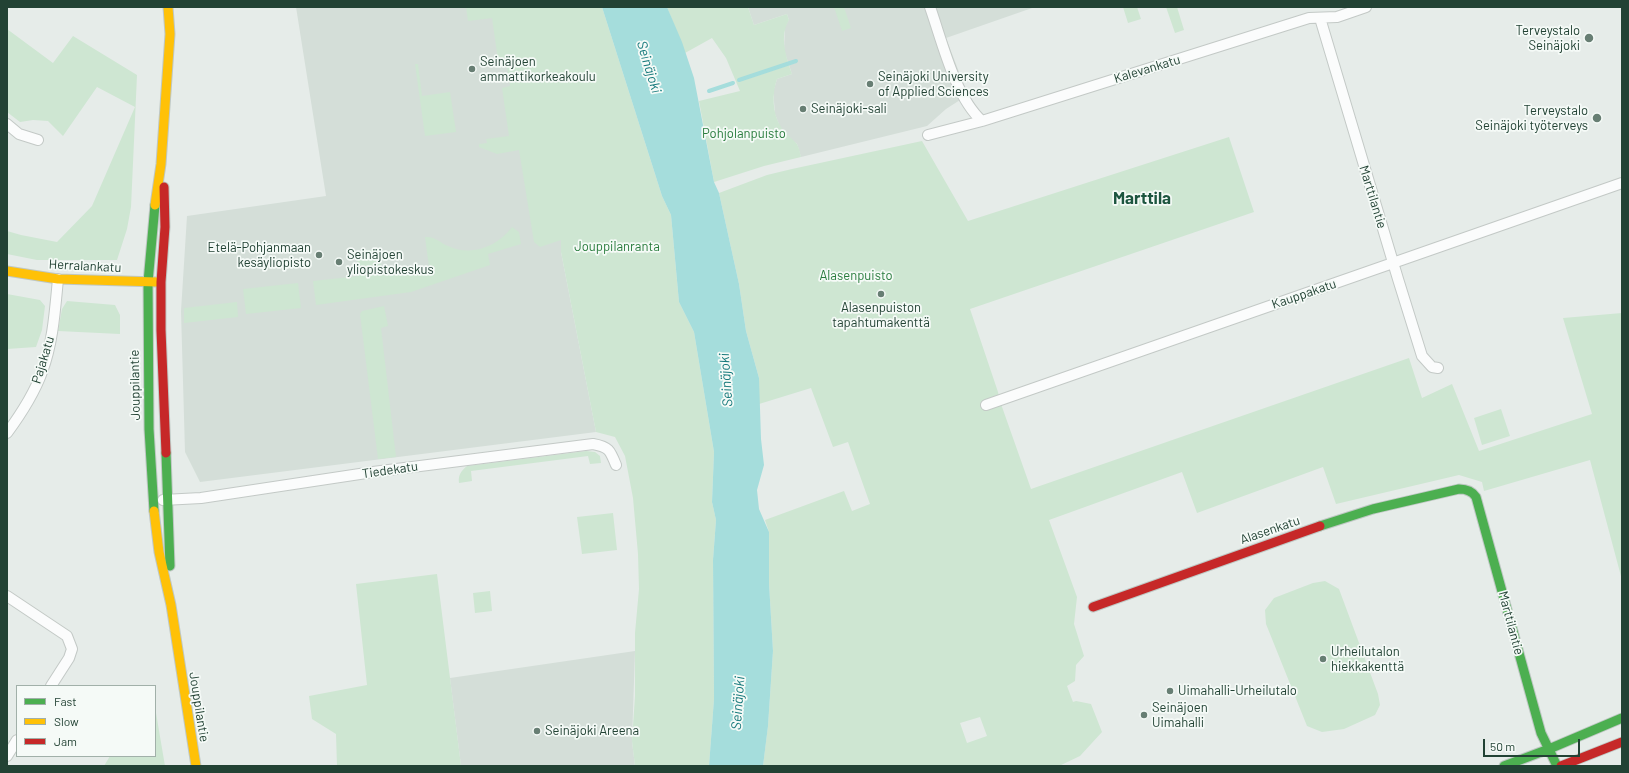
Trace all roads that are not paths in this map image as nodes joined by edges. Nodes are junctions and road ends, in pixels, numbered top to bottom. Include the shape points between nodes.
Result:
1 (168, 7) edge
2 (176, 7) edge
3 (930, 7) edge
4 (1366, 7) edge
5 (1320, 18) junction
6 (170, 34) junction
7 (982, 121) junction
8 (7, 124) edge
9 (928, 135) dead end
10 (38, 140) dead end
11 (162, 164) junction
12 (1622, 183) edge
13 (1393, 263) junction
14 (7, 271) edge
15 (58, 279) junction
16 (148, 282) junction
17 (161, 282) junction
18 (1438, 368) dead end
19 (986, 405) dead end
20 (7, 433) edge
21 (616, 465) dead end
22 (1459, 488) joint
23 (167, 500) junction
24 (153, 501) junction
25 (7, 596) edge
26 (171, 605) junction
27 (1093, 607) dead end
28 (52, 685) edge
29 (1622, 718) edge
30 (16, 742) edge
31 (1622, 742) edge
32 (1549, 749) junction
33 (7, 756) edge
34 (196, 766) edge
35 (1504, 766) edge
36 (1557, 766) edge
37 (1561, 766) edge

1 - 6 main road, Jouppilantie
2 - 6 main road, Jouppilantie
3 - 7 street via 954,76 969,106
4 - 5 street, Kalevankatu via 1337,17
5 - 7 street, Kalevankatu via 1309,18
5 - 13 street, Marttilantie
6 - 11 main road, Jouppilantie
7 - 9 street, Kalevankatu
8 - 10 street via 19,134
11 - 16 main road, Jouppilantie via 156,196
11 - 17 main road, Jouppilantie via 166,204
12 - 13 street, Kauppakatu
13 - 18 street, Marttilantie via 1422,356 1432,367
13 - 19 street, Kauppakatu
14 - 15 main road, Herralankatu
15 - 16 main road, Herralankatu
15 - 20 street, Pajakatu via 54,324 42,372 28,403
16 - 17 main road, Herralankatu
16 - 24 main road, Jouppilantie via 149,430
17 - 23 main road, Jouppilantie
21 - 23 street, Tiedekatu via 611,452 605,446 593,444 373,472 201,498
22 - 27 main road, Alasenkatu via 1331,522
22 - 32 main road, Marttilantie via 1473,492 1476,497 1541,733
23 - 24 street, Tiedekatu
23 - 26 main road, Jouppilantie
24 - 26 main road, Jouppilantie via 159,552
25 - 28 street via 67,636 72,649
26 - 34 main road, Jouppilantie
29 - 32 main road
30 - 33 street
31 - 37 main road
32 - 35 main road
32 - 36 main road, Marttilantie

